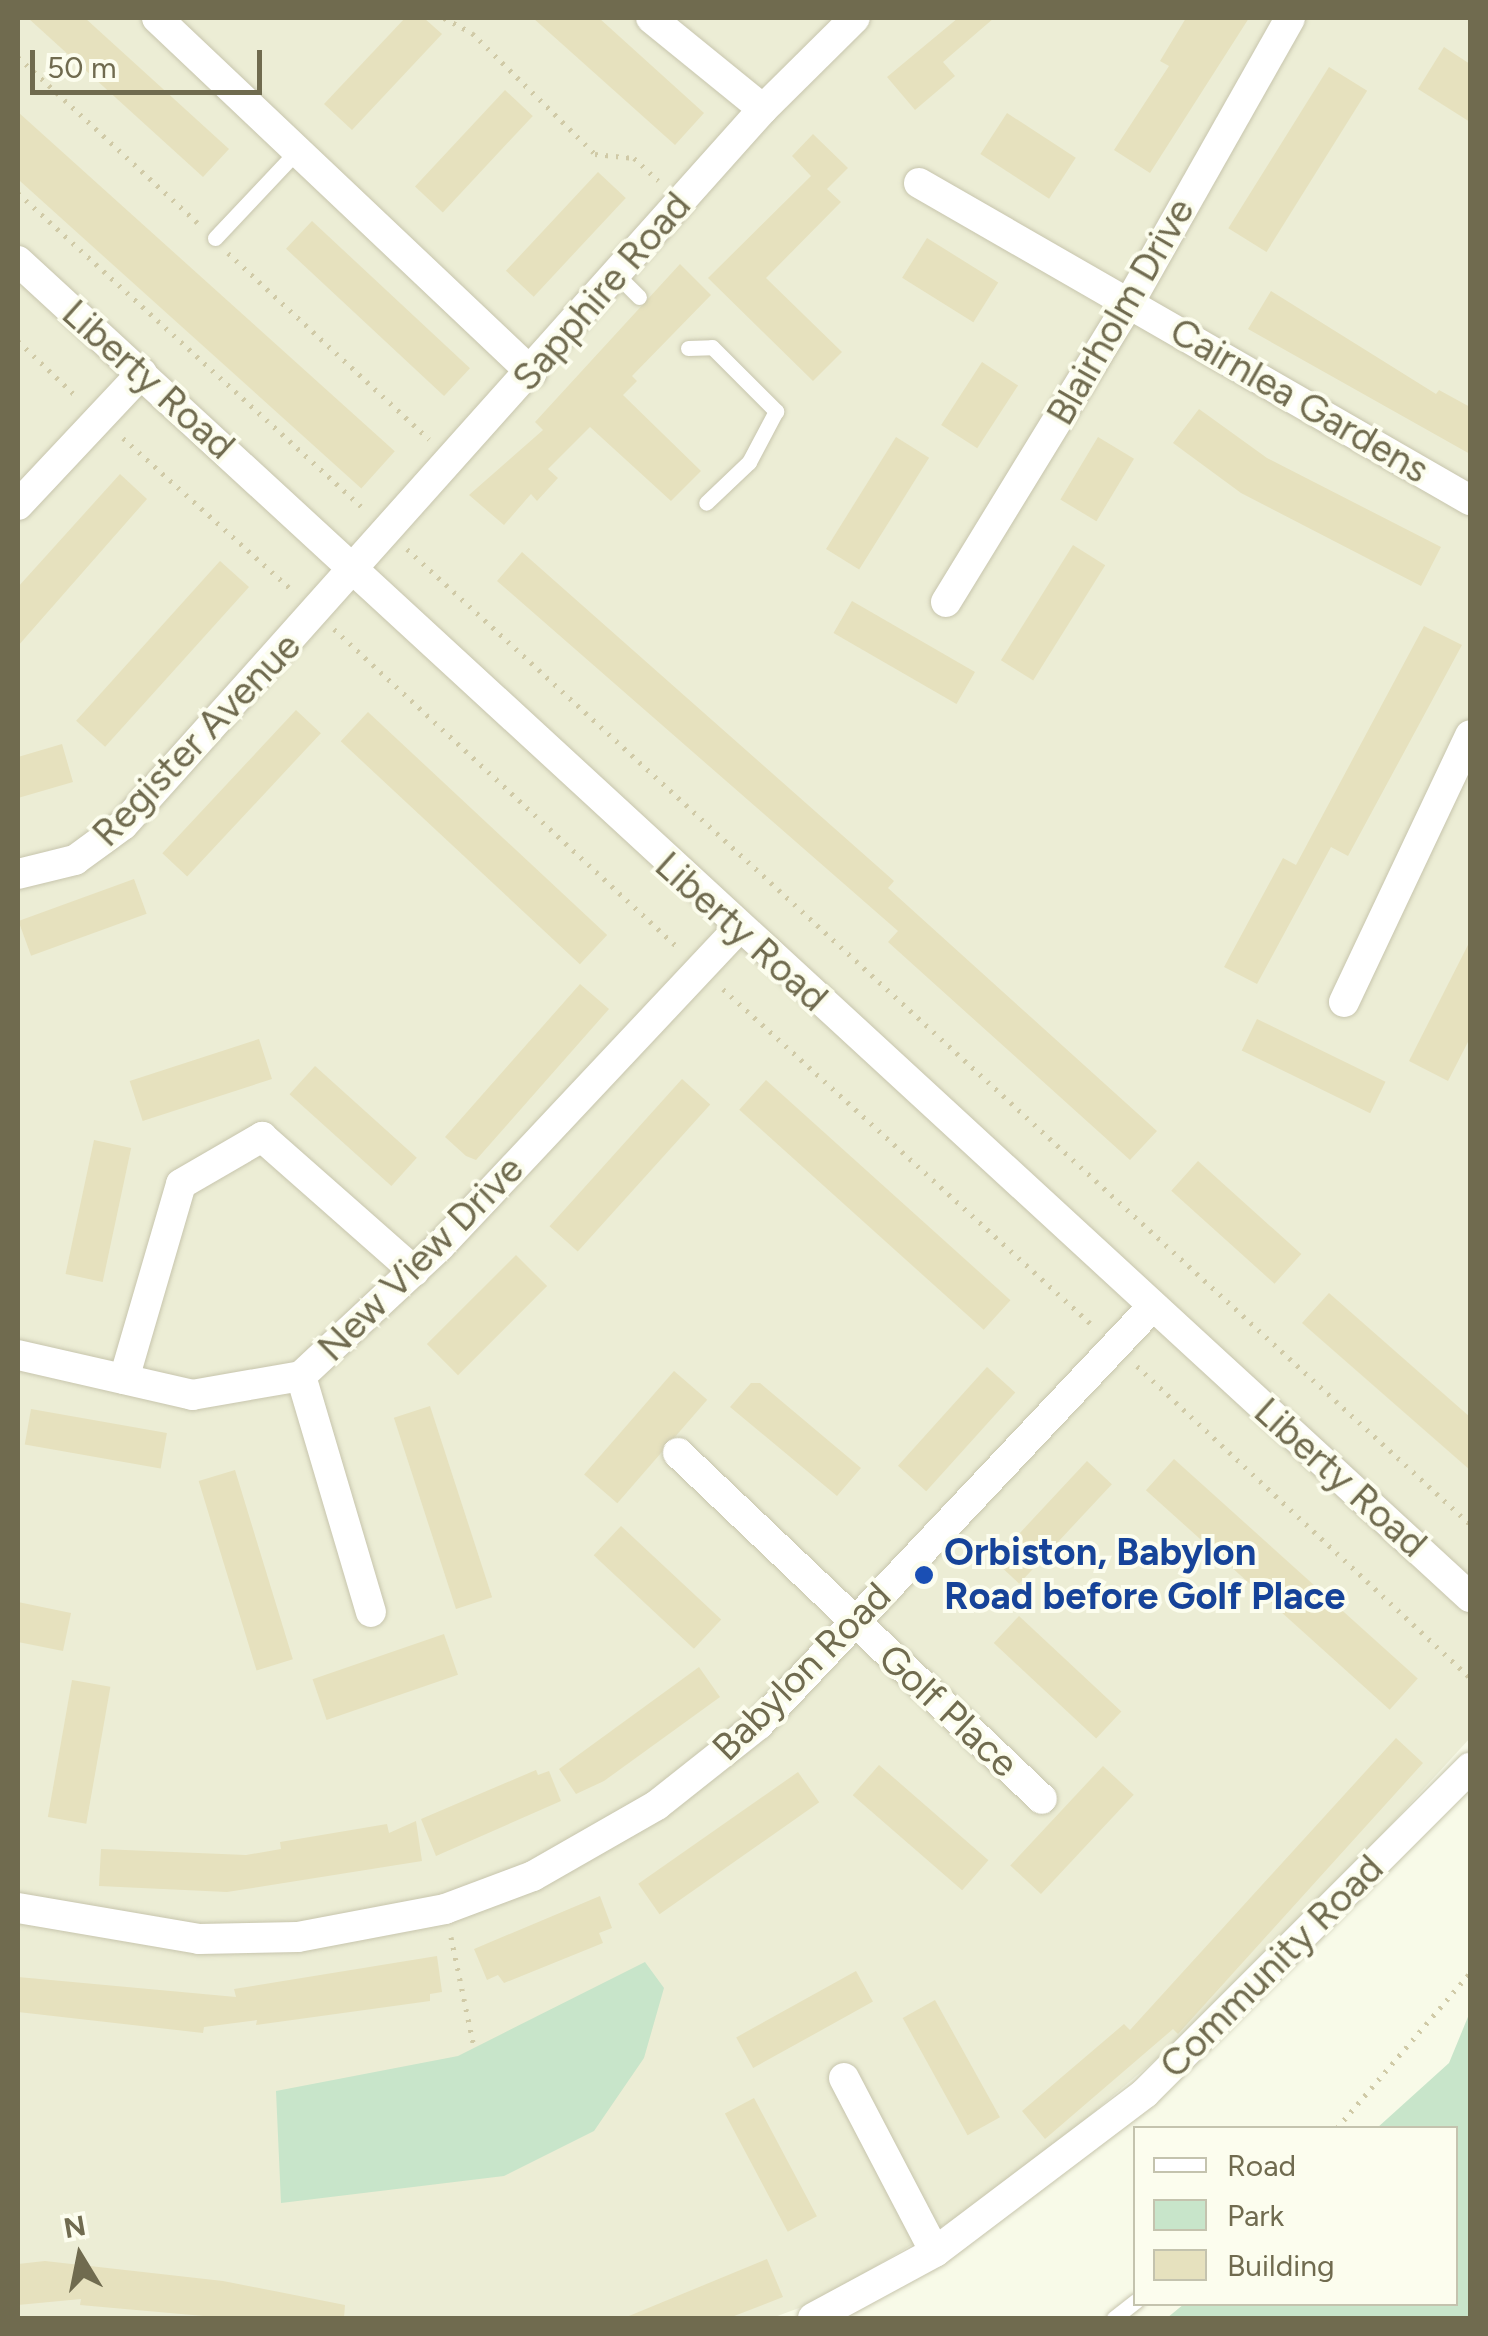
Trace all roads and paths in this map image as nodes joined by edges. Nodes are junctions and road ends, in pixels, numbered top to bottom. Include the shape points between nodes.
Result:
1 (157, 18) edge
2 (444, 18) edge
3 (651, 18) edge
4 (854, 18) edge
5 (1290, 18) edge
6 (18, 57) edge
7 (763, 109) junction
8 (296, 152) junction
9 (919, 183) dead end
10 (18, 192) edge
11 (682, 202) junction
12 (215, 238) junction
13 (18, 261) edge
14 (1128, 304) junction
15 (18, 341) edge
16 (688, 348) dead end
17 (142, 373) junction
18 (532, 373) junction
19 (100, 418) junction
20 (452, 460) junction
21 (1470, 500) edge
22 (706, 503) dead end
23 (18, 505) edge
24 (388, 531) junction
25 (353, 570) junction
26 (946, 602) dead end
27 (318, 614) junction
28 (1470, 736) edge
29 (18, 874) edge
30 (738, 929) junction
31 (700, 969) junction
32 (1344, 1002) dead end
33 (414, 1270) junction
34 (1152, 1307) junction
35 (1115, 1346) junction
36 (18, 1355) edge
37 (301, 1376) junction
38 (124, 1379) junction
39 (678, 1453) dead end
40 (1470, 1524) edge
41 (1470, 1597) edge
42 (371, 1612) dead end
43 (854, 1623) junction
44 (1470, 1678) edge
45 (1470, 1768) edge
46 (1042, 1800) dead end
47 (18, 1908) edge
48 (448, 1924) dead end
49 (1470, 1973) edge
50 (474, 2047) dead end
51 (844, 2078) dead end
52 (1339, 2126) edge
53 (934, 2252) junction
54 (813, 2318) edge

1 - 8 street
2 - 11 path via 472,33 595,154 634,158
3 - 7 street
4 - 7 street, Sapphire Road
5 - 14 street, Blairholm Drive
6 - 12 path
7 - 11 street, Sapphire Road
8 - 12 lane
8 - 18 street
9 - 14 street, Cairnlea Gardens
10 - 24 path
11 - 18 street, Sapphire Road via 628,286
12 - 20 path
13 - 17 street, Liberty Road
14 - 21 street, Cairnlea Gardens
14 - 26 street, Blairholm Drive
15 - 19 path
16 - 22 lane via 712,347 776,411 748,462
17 - 19 street
17 - 25 street, Liberty Road
18 - 20 street, Sapphire Road
19 - 23 street
19 - 27 path
20 - 24 street, Sapphire Road
24 - 25 street, Sapphire Road
24 - 40 path
25 - 27 street, Register Avenue
25 - 30 street, Liberty Road
27 - 29 street, Register Avenue via 106,841 75,860
27 - 31 path
28 - 32 street
30 - 31 street, New View Drive
30 - 34 street, Liberty Road
31 - 33 street, New View Drive
31 - 35 path
33 - 37 street, New View Drive
33 - 38 street via 262,1138 180,1184
34 - 35 street, Babylon Road
34 - 41 street, Liberty Road
35 - 43 street, Babylon Road
35 - 44 path
36 - 38 street, New View Drive
37 - 38 street, New View Drive via 192,1395
37 - 42 street
39 - 43 street, Golf Place
43 - 46 street, Golf Place
43 - 47 street, Babylon Road via 758,1726 657,1805 533,1876 444,1908 298,1937 199,1938
45 - 53 street, Community Road via 1145,2093
48 - 50 path
49 - 52 path
51 - 53 street
53 - 54 street, Community Road

